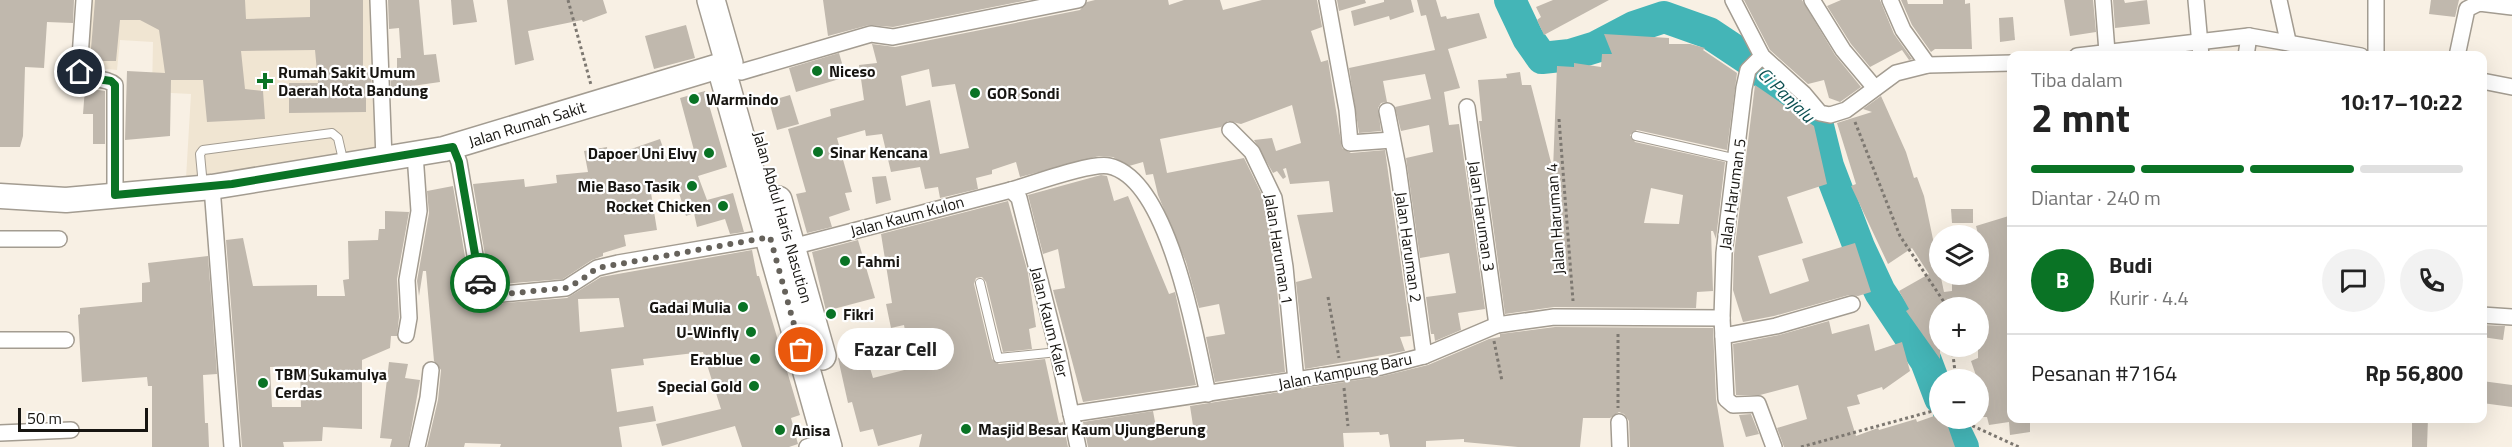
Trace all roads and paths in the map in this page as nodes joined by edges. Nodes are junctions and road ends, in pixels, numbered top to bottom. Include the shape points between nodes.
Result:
1 (84, 0) edge
2 (378, 0) edge
3 (568, 0) edge
4 (711, 0) edge
5 (1078, 0) edge
6 (1327, 0) edge
7 (1733, 0) edge
8 (1812, 0) edge
9 (1890, 0) edge
10 (2103, 0) edge
11 (2196, 0) edge
12 (2279, 0) edge
13 (2376, 0) edge
14 (1045, 3) edge
15 (2512, 6) edge
16 (2249, 36) junction
17 (2288, 42) junction
18 (2201, 49) edge
19 (2107, 51) edge
20 (2138, 51) edge
21 (2247, 51) edge
22 (2335, 51) edge
23 (2376, 51) edge
24 (2458, 51) edge
25 (1761, 57) junction
26 (2007, 63) edge
27 (1928, 65) junction
28 (735, 67) junction
29 (2487, 82) edge
30 (2512, 87) edge
31 (1875, 88) junction
32 (596, 104) junction
33 (1467, 107) dead end
34 (1850, 107) junction
35 (1387, 111) dead end
36 (1559, 119) dead end
37 (1230, 129) dead end
38 (1636, 136) dead end
39 (1392, 140) junction
40 (453, 147) junction
41 (415, 154) junction
42 (384, 159) junction
43 (1737, 159) junction
44 (344, 166) junction
45 (207, 187) junction
46 (1015, 194) junction
47 (115, 195) junction
48 (0, 196) edge
49 (0, 239) edge
50 (59, 239) dead end
51 (781, 242) junction
52 (980, 283) dead end
53 (1328, 297) dead end
54 (1941, 297) edge
55 (1852, 304) dead end
56 (2487, 315) edge
57 (2512, 316) edge
58 (1574, 317) junction
59 (1618, 318) junction
60 (1722, 318) junction
61 (1494, 327) junction
62 (406, 335) dead end
63 (1724, 336) junction
64 (0, 340) edge
65 (66, 340) dead end
66 (1058, 352) junction
67 (1424, 356) junction
68 (430, 370) dead end
69 (1341, 374) junction
70 (1296, 381) junction
71 (1502, 381) dead end
72 (1208, 394) junction
73 (1929, 411) edge
74 (1071, 414) junction
75 (1618, 422) joint
76 (1348, 426) dead end
77 (1980, 429) edge
78 (71, 430) dead end
79 (0, 433) edge
80 (827, 446) edge
81 (232, 447) edge
82 (417, 447) edge
83 (1078, 447) edge
84 (1620, 447) edge
85 (1774, 447) edge
86 (1801, 447) edge
87 (2019, 447) edge

1 - 47 street via 80,72 84,77 115,85
2 - 42 street
3 - 32 path
4 - 28 highway, Jalan Abdul Haris Nasution
5 - 14 street
6 - 39 street via 1350,143
7 - 25 street
8 - 31 street via 1843,50
9 - 27 street via 1903,30
10 - 19 street
11 - 18 street
12 - 17 street
13 - 23 street
14 - 28 street via 892,37 871,34
15 - 24 street via 2479,3 2467,9
16 - 17 street
16 - 18 street
16 - 21 street
17 - 22 street
18 - 20 street
25 - 34 street via 1820,113 1830,115
25 - 43 street, Jalan Haruman 5 via 1748,70
26 - 27 street
27 - 31 street via 1896,74
28 - 32 main road, Jalan Rumah Sakit
28 - 51 highway, Jalan Abdul Haris Nasution via 724,78
29 - 30 street
31 - 34 street
32 - 40 main road, Jalan Rumah Sakit
33 - 61 street, Jalan Haruman 3
34 - 54 path via 1900,236
35 - 39 street, Jalan Haruman 2
36 - 58 path, Jalan Haruman 4
37 - 70 street, Jalan Haruman 1 via 1252,152 1274,198
38 - 43 lane
39 - 67 street, Jalan Haruman 2
40 - 41 main road, Jalan Rumah Sakit
40 - 51 street, Jalan Kaum Kulon via 459,162 482,296 566,288 597,268
41 - 42 main road, Jalan Rumah Sakit
41 - 62 street via 419,212 407,280
42 - 44 main road, Jalan Rumah Sakit
43 - 60 street, Jalan Haruman 5 via 1724,253
44 - 45 main road, Jalan Rumah Sakit
44 - 45 lane via 338,138 332,133 203,150 200,154
45 - 47 main road, Jalan Rumah Sakit
45 - 81 street
46 - 51 street, Jalan Kaum Kulon
46 - 66 street, Jalan Kaum Kaler
46 - 72 street, Jalan Kaum Kulon via 1106,165 1126,173 1149,195 1178,266
47 - 48 main road, Jalan Rumah Sakit via 66,200
49 - 50 street
51 - 80 highway, Jalan Abdul Haris Nasution
52 - 66 lane via 998,358
53 - 69 path
55 - 63 street
56 - 57 street
58 - 59 street, Jalan Kampung Baru
58 - 61 street, Jalan Kampung Baru
59 - 60 street, Jalan Kampung Baru
59 - 75 path
60 - 63 street, Jalan Haruman 5
61 - 67 street, Jalan Kampung Baru
61 - 71 path
63 - 85 street, Jalan Haruman 5 via 1726,399 1733,405 1758,404
64 - 65 street
66 - 74 street, Jalan Kaum Kaler
67 - 69 street, Jalan Kampung Baru
68 - 82 street
69 - 70 street, Jalan Kampung Baru
69 - 76 path
70 - 72 street, Jalan Kampung Baru
72 - 74 street, Jalan Kampung Baru
73 - 86 path
74 - 83 street, Jalan Kaum Kaler
75 - 84 street
77 - 87 path
78 - 79 street

